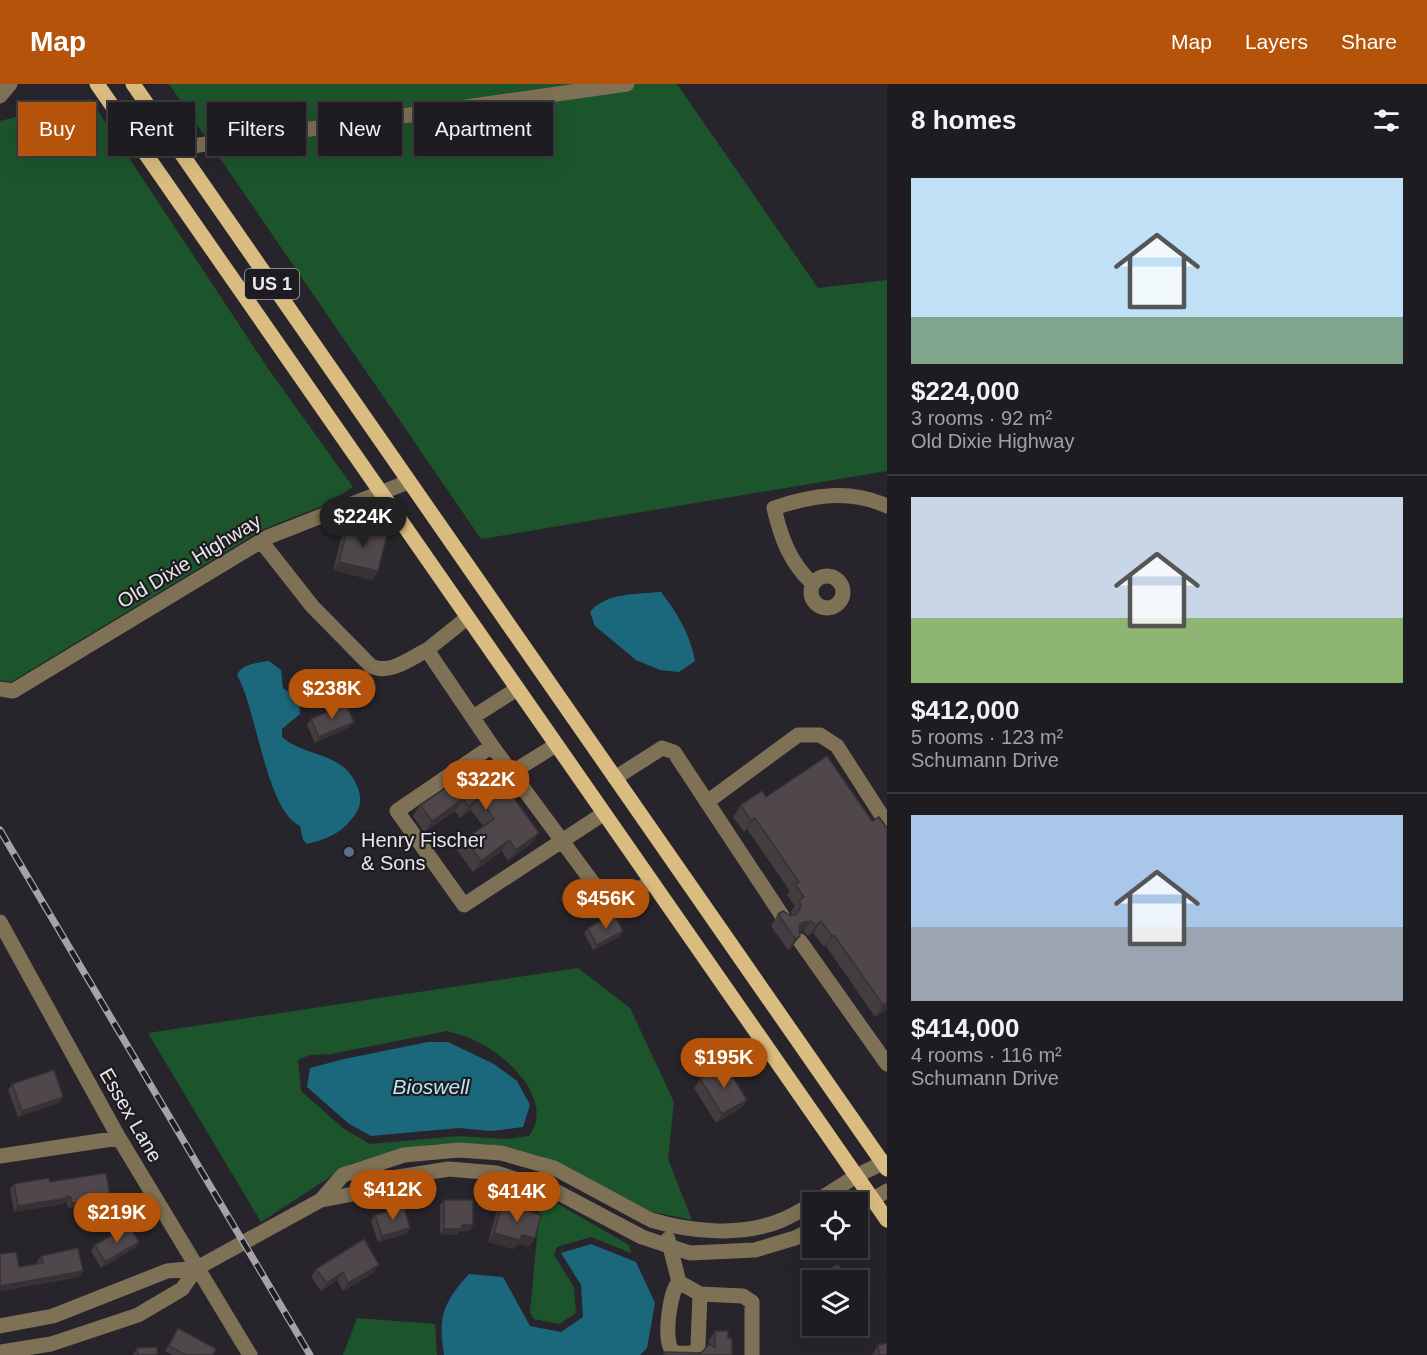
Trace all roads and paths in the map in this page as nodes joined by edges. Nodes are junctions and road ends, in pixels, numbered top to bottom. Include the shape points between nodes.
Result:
1 (10, 84) edge
2 (97, 84) edge
3 (133, 84) edge
4 (627, 84) edge
5 (0, 96) edge
6 (146, 102) edge
7 (195, 146) edge
8 (184, 156) edge
9 (408, 482) junction
10 (380, 494) junction
11 (887, 506) edge
12 (261, 541) junction
13 (813, 584) dead end
14 (467, 618) junction
15 (427, 650) junction
16 (0, 689) edge
17 (517, 689) junction
18 (473, 717) junction
19 (556, 745) junction
20 (492, 746) junction
21 (511, 773) junction
22 (615, 778) junction
23 (707, 802) junction
24 (603, 814) junction
25 (887, 824) edge
26 (561, 840) junction
27 (651, 882) junction
28 (783, 916) edge
29 (0, 922) edge
30 (800, 941) edge
31 (887, 1064) edge
32 (118, 1138) junction
33 (0, 1156) edge
34 (886, 1165) edge
35 (857, 1176) junction
36 (887, 1191) edge
37 (873, 1199) junction
38 (321, 1200) junction
39 (868, 1202) edge
40 (887, 1220) edge
41 (666, 1224) junction
42 (802, 1234) edge
43 (670, 1248) junction
44 (197, 1268) junction
45 (679, 1282) junction
46 (700, 1294) junction
47 (45, 1317) junction
48 (0, 1326) edge
49 (51, 1344) junction
50 (0, 1352) edge
51 (250, 1355) edge
52 (752, 1355) edge

1 - 5 street
2 - 10 main road, US 1
3 - 6 main road, US 1
4 - 7 street
8 - 9 main road, US 1
9 - 10 street, Old Dixie Highway
9 - 22 main road, US 1
10 - 12 street, Old Dixie Highway
10 - 14 main road, US 1
11 - 13 street via 847,495 798,500 774,508 788,554
12 - 15 street via 312,606 371,666 381,670 397,666
12 - 16 street, Old Dixie Highway via 13,691
14 - 15 street
14 - 17 main road, US 1
15 - 18 street
17 - 18 street
17 - 19 main road, US 1
18 - 20 street
19 - 21 street
19 - 24 main road, US 1
20 - 21 street
20 - 26 street via 397,811 464,906
21 - 26 street
22 - 23 street via 662,748 674,752
22 - 34 main road, US 1
23 - 25 street via 798,735 820,735 837,746
23 - 28 street
24 - 26 street
24 - 27 main road, US 1
26 - 27 street via 610,906
27 - 35 main road, US 1
29 - 32 street, Essex Lane
30 - 31 street
32 - 33 street
32 - 44 street, Essex Lane
34 - 35 street
35 - 37 main road, US 1
35 - 41 street via 782,1220 746,1230
36 - 37 street
37 - 39 street
37 - 40 main road, US 1
38 - 41 street via 342,1175 404,1155 459,1150 501,1153 554,1168 641,1215
38 - 43 street via 353,1194 408,1175 449,1169 496,1173 557,1192
38 - 44 street
41 - 43 street
42 - 43 street via 754,1250 690,1253
43 - 45 street
44 - 47 street via 167,1271
44 - 49 street via 182,1289 138,1315
44 - 51 street, Essex Lane
45 - 46 street
45 - 46 street via 671,1298 668,1341 676,1353 694,1349
46 - 52 street via 743,1296 752,1302
47 - 48 street
47 - 49 street
49 - 50 street

